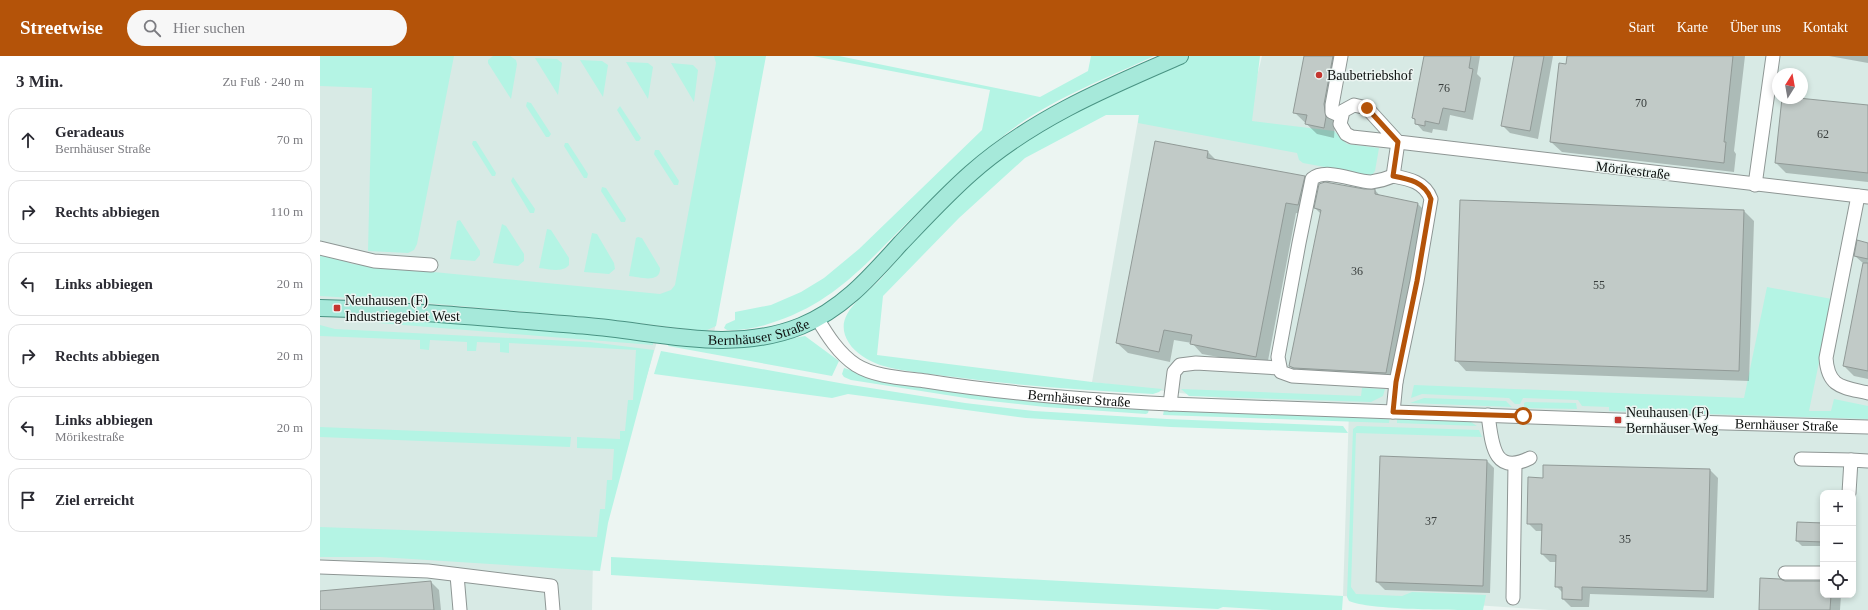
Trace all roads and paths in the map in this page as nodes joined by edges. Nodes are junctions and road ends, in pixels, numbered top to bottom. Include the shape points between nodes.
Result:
1 (1180, 56) edge
2 (1342, 56) edge
3 (1773, 56) edge
4 (1341, 116) junction
5 (1398, 142) junction
6 (1393, 176) junction
7 (1755, 185) junction
8 (1863, 197) edge
9 (320, 248) edge
10 (431, 265) dead end
11 (320, 308) edge
12 (817, 318) junction
13 (1279, 368) junction
14 (1396, 382) junction
15 (1868, 393) edge
16 (1170, 404) junction
17 (1393, 412) junction
18 (1488, 415) junction
19 (1868, 427) edge
20 (1530, 458) dead end
21 (1801, 459) dead end
22 (1851, 460) junction
23 (1868, 461) edge
24 (1515, 464) junction
25 (1850, 490) edge
26 (320, 567) edge
27 (1785, 572) dead end
28 (1820, 573) edge
29 (457, 575) junction
30 (1513, 598) dead end
31 (460, 610) edge
32 (553, 610) edge

1 - 12 main road via 1089,96 1040,123 1000,150 944,198 857,290
2 - 4 street, Mörikestraße via 1332,105 1332,112
3 - 7 street
4 - 5 street, Mörikestraße via 1342,129 1352,137
4 - 5 street via 1348,107 1367,108
5 - 6 street
5 - 7 street, Mörikestraße
6 - 13 street via 1371,182 1325,175 1312,179 1279,350
6 - 14 street via 1421,184 1431,199
7 - 8 street, Mörikestraße
8 - 15 street via 1828,345 1827,369 1830,378 1837,384
9 - 10 street via 374,261
11 - 12 main road, Bernhäuser Straße via 588,326 717,341 762,337 787,331
12 - 16 street, Bernhäuser Straße via 847,358 874,372 940,384 1023,394
13 - 14 street via 1286,375 1292,376
13 - 16 street via 1196,363 1180,366 1174,372
14 - 17 street
16 - 17 street, Bernhäuser Straße
17 - 18 street, Bernhäuser Straße
18 - 19 street, Bernhäuser Straße
18 - 24 street via 1494,450 1499,458
20 - 24 street
21 - 22 street
22 - 23 street
22 - 25 street
24 - 30 street
26 - 29 street via 428,571
27 - 28 street
29 - 31 street
29 - 32 street via 551,586

